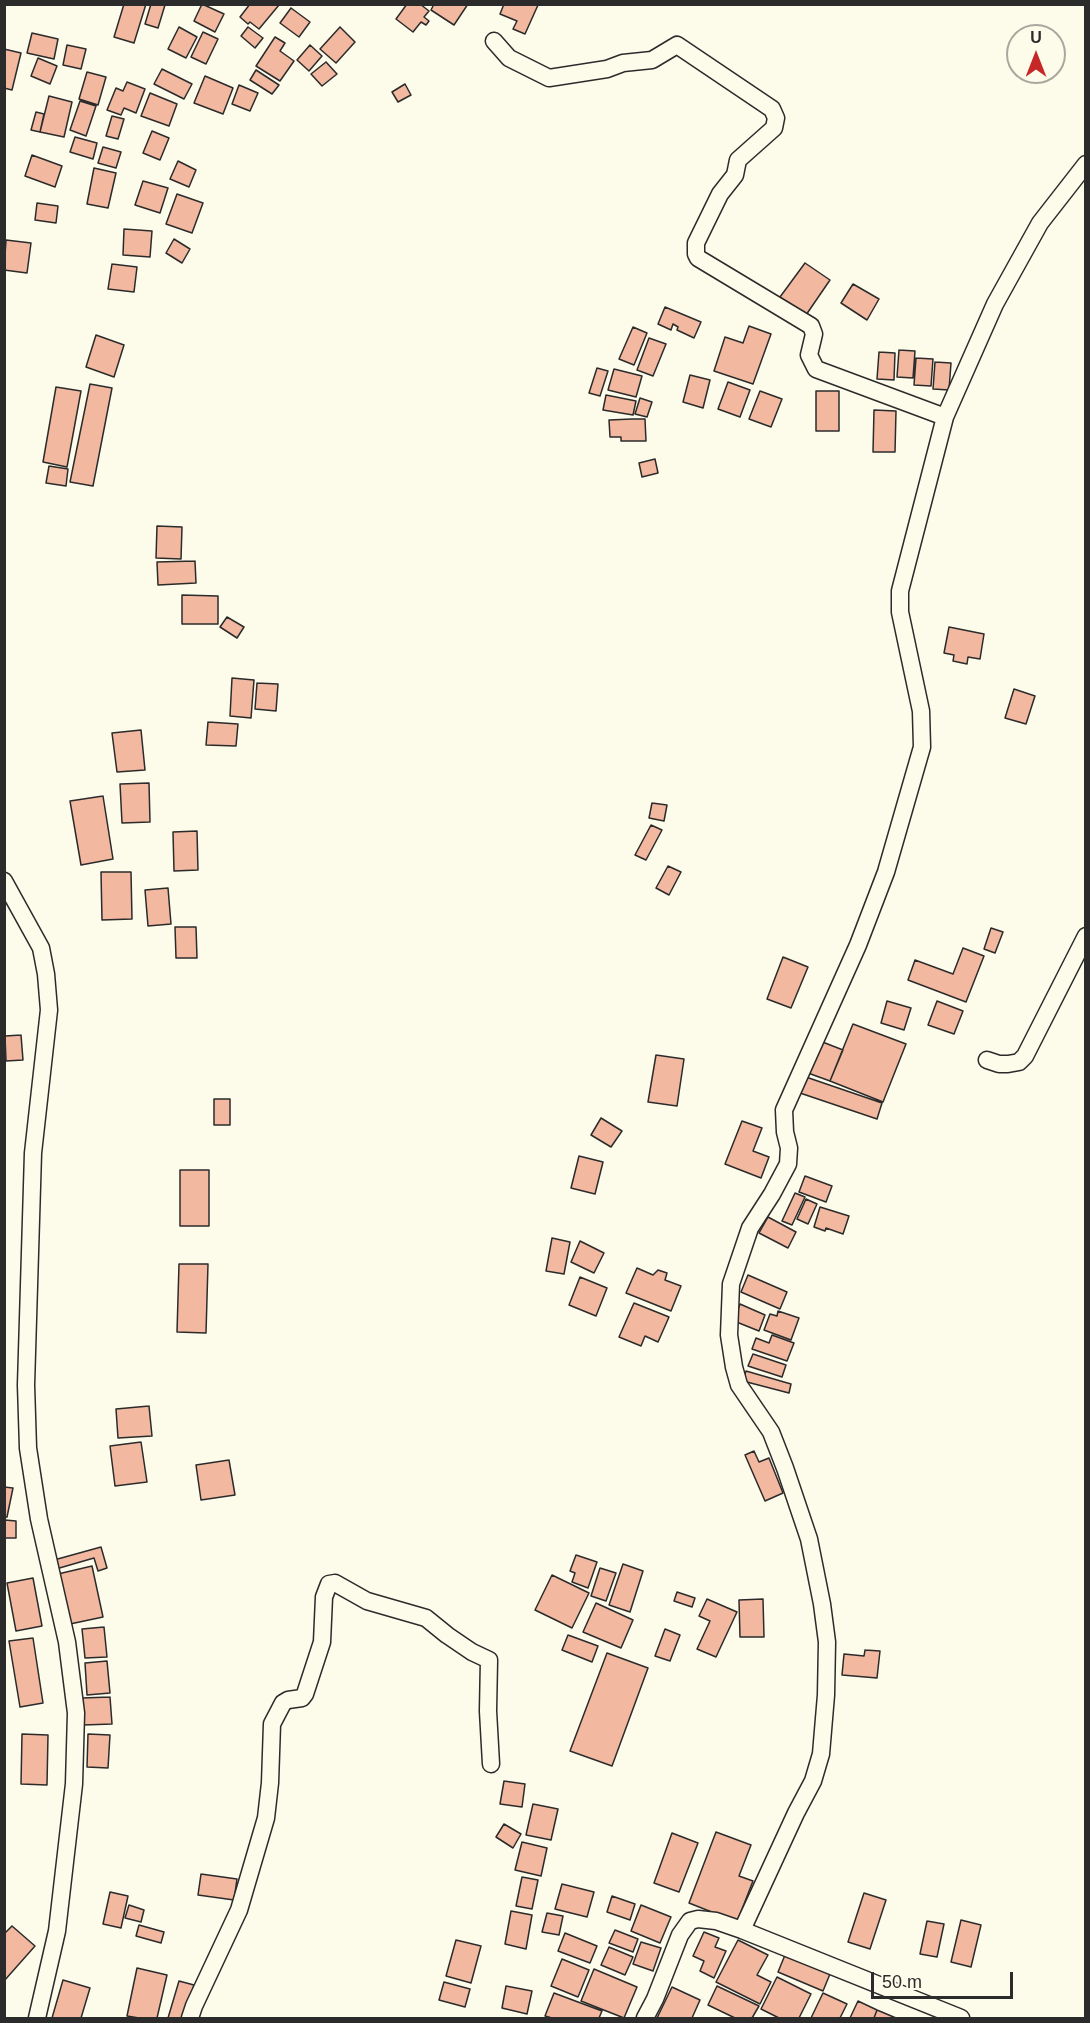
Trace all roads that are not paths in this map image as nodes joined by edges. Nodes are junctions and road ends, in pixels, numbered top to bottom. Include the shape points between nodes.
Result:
1 (494, 41) dead end
2 (1086, 164) edge
3 (945, 417) junction
4 (4, 881) edge
5 (1086, 936) edge
6 (987, 1060) dead end
7 (490, 1764) dead end
8 (742, 1929) junction
9 (36, 2019) edge
10 (190, 2019) edge
11 (645, 2019) edge
12 (962, 2019) edge

1 - 3 street via 509,58 549,78 652,60 677,45 772,109 776,118 774,128 738,160 735,175 720,194 696,243 698,258 811,326 814,334 809,355 816,369
2 - 3 street via 1040,223 995,304
3 - 8 street via 900,591 900,612 921,711 922,747 886,873 784,1110 788,1164 750,1228 731,1284 729,1335 734,1367 739,1385 771,1432 785,1468 809,1539 827,1642 826,1695 813,1781
4 - 9 street via 41,948 46,974 49,1010 33,1153 26,1384 28,1448 39,1520 67,1642 76,1713 74,1784 57,1931
5 - 6 street via 1025,1056 1008,1064
7 - 10 street via 489,1660 426,1618 367,1601 335,1583 329,1584 324,1597 322,1642 305,1694 285,1701 272,1724 266,1818 239,1910
8 - 11 street via 707,1919 690,1921 680,1935
8 - 12 street

